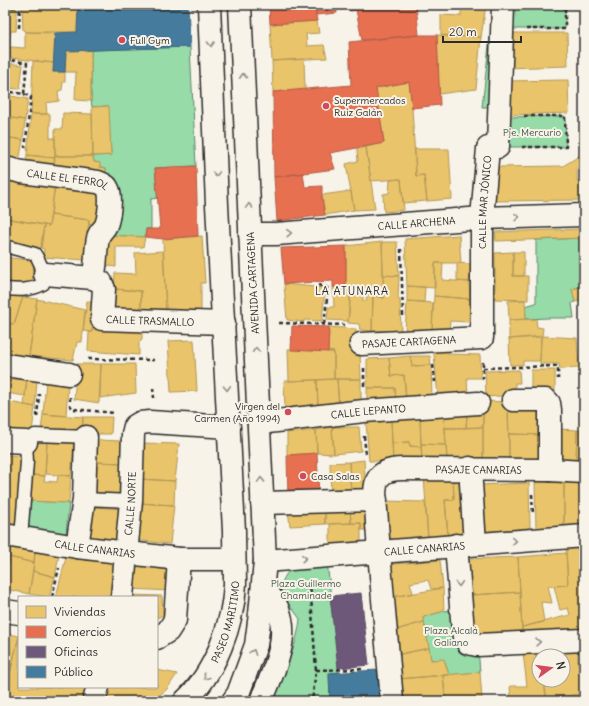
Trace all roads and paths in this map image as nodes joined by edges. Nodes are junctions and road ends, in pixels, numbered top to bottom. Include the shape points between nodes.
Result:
1 (209, 5) edge
2 (240, 5) edge
3 (503, 5) edge
4 (565, 5) edge
5 (20, 6) edge
6 (5, 7) edge
7 (19, 28) dead end
8 (502, 29) junction
9 (5, 60) edge
10 (5, 91) edge
11 (24, 94) junction
12 (499, 117) junction
13 (498, 147) junction
14 (13, 170) edge
15 (584, 215) edge
16 (482, 218) junction
17 (400, 224) junction
18 (250, 234) junction
19 (5, 246) edge
20 (45, 274) junction
21 (93, 278) junction
22 (318, 285) dead end
23 (5, 289) edge
24 (224, 323) junction
25 (254, 323) junction
26 (324, 325) junction
27 (482, 338) joint
28 (430, 340) junction
29 (404, 342) junction
30 (361, 344) joint
31 (154, 360) dead end
32 (5, 365) edge
33 (42, 371) junction
34 (69, 374) junction
35 (513, 400) dead end
36 (478, 403) dead end
37 (436, 406) junction
38 (259, 423) junction
39 (229, 427) junction
40 (137, 429) junction
41 (91, 437) joint
42 (31, 438) junction
43 (5, 441) edge
44 (470, 468) junction
45 (540, 470) junction
46 (584, 472) edge
47 (377, 490) junction
48 (84, 498) junction
49 (131, 502) junction
50 (262, 504) junction
51 (584, 536) edge
52 (13, 537) edge
53 (533, 540) junction
54 (465, 544) junction
55 (77, 546) junction
56 (379, 551) junction
57 (126, 553) junction
58 (308, 557) junction
59 (179, 559) junction
60 (234, 559) junction
61 (265, 561) junction
62 (263, 589) junction
63 (122, 596) edge
64 (5, 611) edge
65 (18, 613) edge
66 (158, 637) edge
67 (584, 640) edge
68 (389, 668) junction
69 (316, 670) junction
70 (98, 688) edge
71 (94, 701) edge
72 (185, 701) edge
73 (233, 701) edge
74 (261, 701) edge
75 (312, 701) edge
76 (392, 701) edge

1 -> 24 street
18 -> 2 street, AVENIDA CARTAGENA
3 - 8 street, CALLE MAR JÓNICO
4 - 8 path via 565,29
5 - 6 path
5 - 7 path
8 - 12 street, CALLE MAR JÓNICO
9 - 11 path via 27,63
10 - 11 path
11 - 14 path via 31,96
12 - 13 street, CALLE MAR JÓNICO
12 - 13 path via 565,116 566,147
13 - 16 street, CALLE MAR JÓNICO via 488,148
14 - 21 street, CALLE EL FERROL via 98,182 108,188 110,199 107,220 106,226 98,236
16 -> 15 street, CALLE ARCHENA
16 - 17 street, CALLE ARCHENA
16 - 27 street, CALLE MAR JÓNICO
18 -> 17 street, CALLE ARCHENA
17 - 29 path
18 - 25 street, AVENIDA CARTAGENA
19 - 20 lane via 35,254
20 - 21 street
20 - 23 lane via 43,284 34,289
21 - 24 street, CALLE TRASMALLO via 101,282 104,289 102,319
22 - 26 path via 326,286 328,289
24 -> 39 street
25 - 26 path, PASAJE CARTAGENA
38 -> 25 street, AVENIDA CARTAGENA
26 - 30 path, PASAJE CARTAGENA via 357,327
27 - 28 street, PASAJE CARTAGENA
28 - 29 street, PASAJE CARTAGENA
28 - 37 path
29 - 30 street, PASAJE CARTAGENA
31 - 34 path via 80,358
32 - 33 street
33 - 34 street
33 - 42 path
34 - 40 path via 70,405 73,409 135,416
35 - 45 street via 546,400 549,403
36 - 37 street, CALLE LEPANTO
37 - 38 street, CALLE LEPANTO
50 -> 38 street, AVENIDA CARTAGENA
39 - 40 street via 150,422
39 - 60 street, PASEO MARITIMO
40 - 49 street, CALLE NORTE
41 - 42 lane
41 - 48 street
42 - 43 street
42 - 52 lane
44 - 45 street, PASAJE CANARIAS
44 - 47 street, PASAJE CANARIAS via 393,470 379,477
44 - 54 street
45 - 46 street, PASAJE CANARIAS
45 - 53 path
47 - 50 street, PASAJE CANARIAS
47 - 56 street
48 - 49 lane
48 - 55 street
49 - 57 street, CALLE NORTE
50 - 61 street, AVENIDA CARTAGENA
51 - 53 street, CALLE CANARIAS
52 - 55 street, CALLE CANARIAS
54 -> 53 street, CALLE CANARIAS
54 - 56 street, CALLE CANARIAS
54 -> 67 street via 463,631 468,643 478,645
55 - 57 street, CALLE CANARIAS
56 - 58 street, CALLE CANARIAS
56 - 68 street
57 - 59 street, CALLE CANARIAS
57 - 63 street, CALLE NORTE
61 -> 58 street, CALLE CANARIAS
58 - 69 path
59 - 60 street, CALLE CANARIAS
59 - 66 street via 175,620 168,631
60 -> 72 street, PASEO MARITIMO via 235,585 224,637 210,672
61 - 62 street
73 -> 62 street via 256,645
62 - 74 street via 278,609 282,624 282,644
64 - 65 street
68 - 69 path
68 - 76 street
69 - 75 path
70 - 71 street

